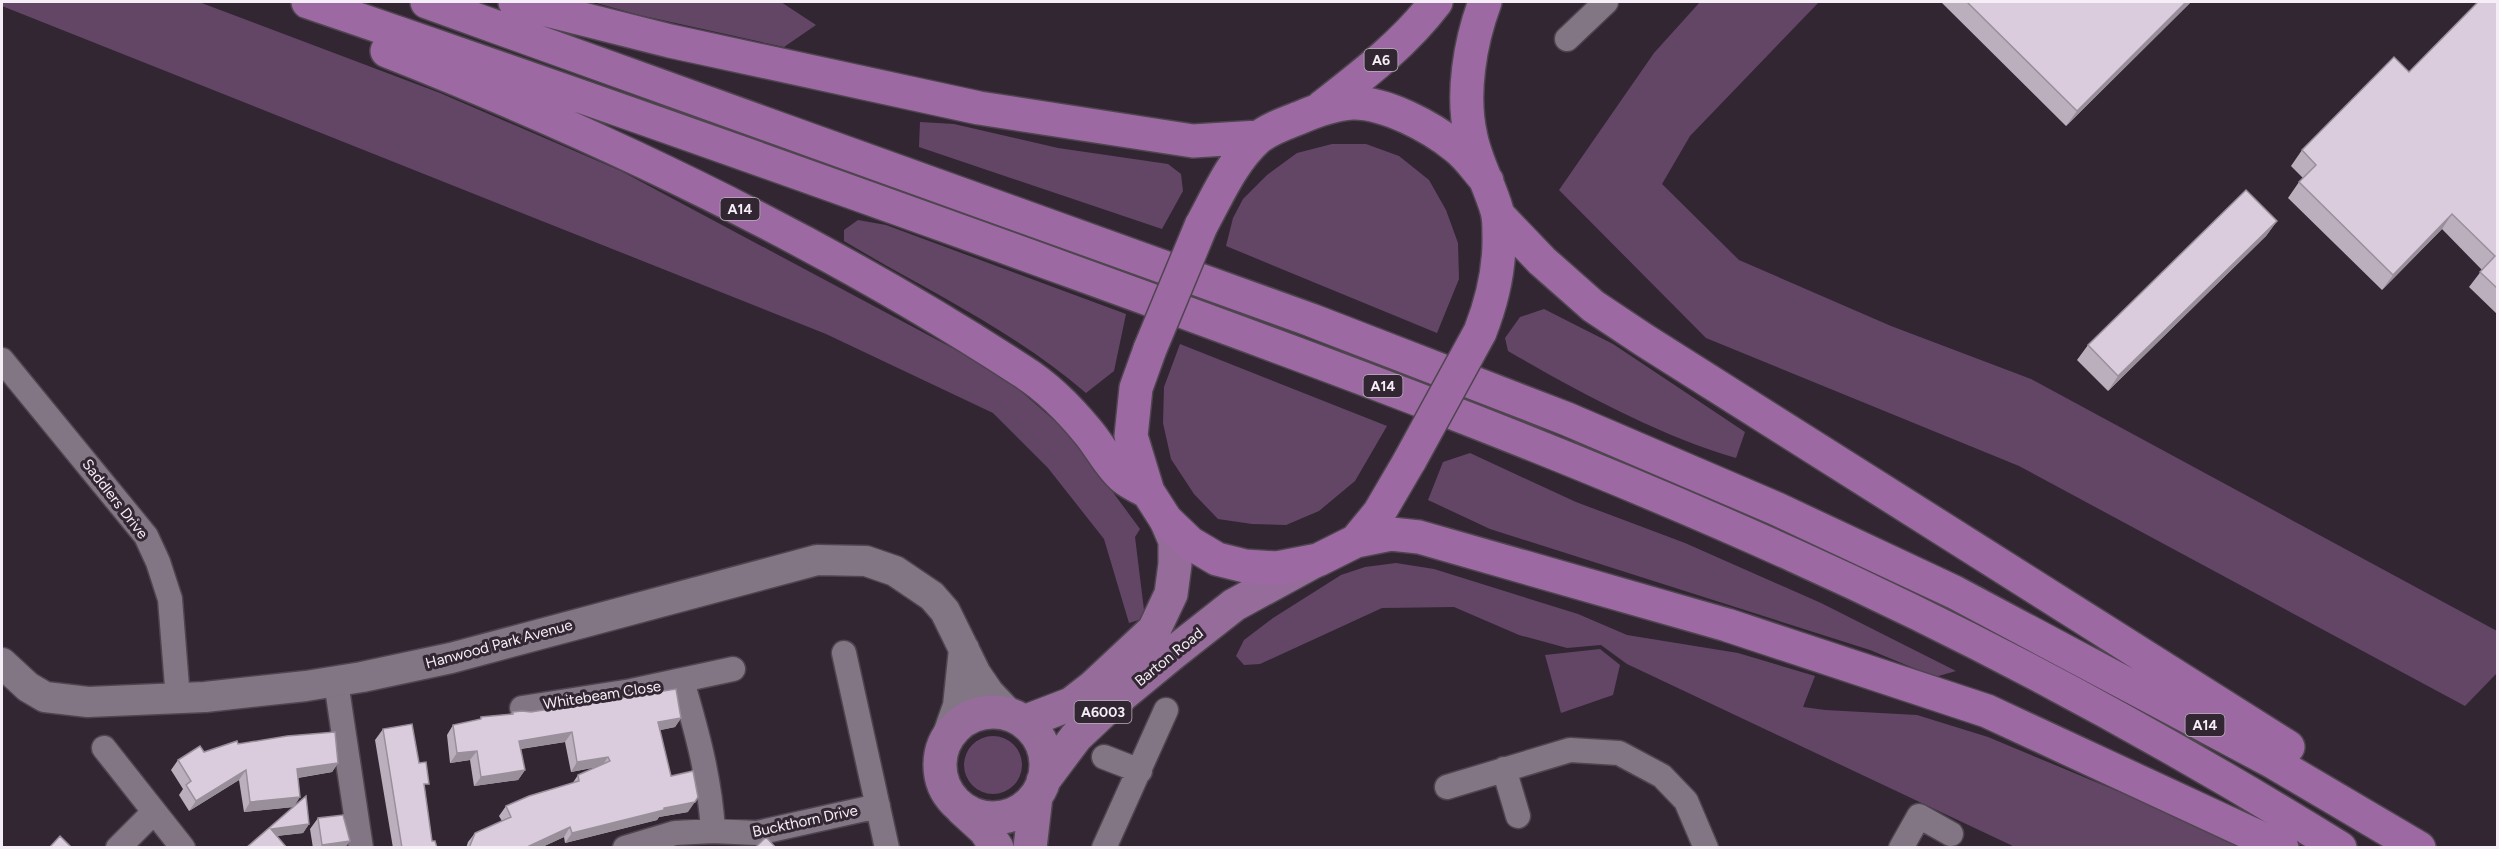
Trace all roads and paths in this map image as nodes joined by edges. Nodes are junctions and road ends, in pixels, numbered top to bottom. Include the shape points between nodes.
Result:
1 (283, 2) edge
2 (308, 2) edge
3 (427, 2) edge
4 (515, 2) edge
5 (1436, 2) edge
6 (1485, 2) edge
7 (1599, 4) edge
8 (1567, 39) dead end
9 (1318, 110) junction
10 (1259, 137) junction
11 (1487, 181) junction
12 (1498, 215) junction
13 (2, 362) edge
14 (1148, 492) junction
15 (1166, 520) junction
16 (1356, 541) junction
17 (1318, 560) junction
18 (964, 649) junction
19 (844, 653) dead end
20 (2, 663) edge
21 (733, 669) dead end
22 (682, 681) junction
23 (336, 682) junction
24 (178, 699) junction
25 (522, 708) edge
26 (1166, 710) dead end
27 (1017, 718) junction
28 (947, 736) junction
29 (104, 748) dead end
30 (1104, 757) dead end
31 (1504, 769) junction
32 (1140, 771) junction
33 (1447, 787) dead end
34 (1040, 789) junction
35 (957, 804) junction
36 (878, 806) junction
37 (154, 812) junction
38 (1518, 816) dead end
39 (2385, 825) junction
40 (713, 831) junction
41 (1952, 834) dead end
42 (118, 848) edge
43 (183, 848) edge
44 (360, 848) edge
45 (625, 848) edge
46 (887, 848) edge
47 (997, 848) edge
48 (1030, 848) edge
49 (1104, 848) edge
50 (1706, 848) edge
51 (1901, 848) edge
52 (2282, 848) edge
53 (2340, 848) edge
54 (2419, 848) edge

1 - 14 highway, A14 via 357,39 627,153 841,262 1025,372 1074,415 1124,478
2 - 53 highway, A14 via 723,145 1280,346 1528,442 1793,555 1965,637 2089,701
3 - 39 highway, A14 via 1311,320 1567,419 1777,509 1954,592
4 - 10 highway via 979,108 1192,141
5 - 9 highway, A6 via 1415,29 1375,66
6 - 11 highway via 1477,23 1467,114 1471,138
7 - 8 street
9 - 10 highway
9 - 11 highway via 1353,103 1407,117 1458,148
10 - 14 highway, bridge via 1239,160 1201,226 1136,388 1131,436
11 - 12 highway
12 - 16 highway, bridge via 1500,260 1492,303 1480,332 1379,513
12 - 39 highway via 1593,306 2286,746
13 - 24 street, Saddlers Drive via 146,536 170,599
14 - 15 highway
15 - 17 highway via 1190,543 1217,559 1276,568
15 - 27 main road, Barton Road / A6003 via 1175,541 1175,564 1171,594 1154,630 1071,704
16 - 17 highway
16 - 52 highway via 1391,534 1419,537 1738,628 1987,711
17 - 34 main road, Barton Road / A6003 via 1234,605 1111,704 1076,737
18 - 23 street, Hanwood Park Avenue via 945,611 913,581 866,561 818,560 451,658
18 - 27 street, Hanwood Park Avenue via 989,693
18 - 28 street via 958,706
19 - 36 street, Buckthorn Drive
20 - 24 street, Hanwood Park Avenue via 45,697 88,702
21 - 22 street, Whitebeam Close
22 - 25 street, Whitebeam Close
22 - 40 street, Whitebeam Close via 711,792
23 - 24 street, Hanwood Park Avenue
23 - 44 street
26 - 32 street
27 - 28 main road via 993,712 976,714
27 - 34 main road via 1036,734 1043,748 1046,765
28 - 35 main road via 940,772 946,790
29 - 37 street
30 - 32 street
31 - 33 street
31 - 38 street
31 - 50 street via 1570,750 1619,753 1662,776 1686,801
32 - 49 street
34 - 35 main road via 1024,808 1010,815 991,818 973,814
34 - 48 main road, Barton Road / A6003
35 - 47 main road via 985,830
36 - 40 street, Buckthorn Drive via 757,833
36 - 46 street, Buckthorn Drive
37 - 42 street
37 - 43 street
39 - 54 highway, A14
40 - 45 street, Buckthorn Drive via 675,833
41 - 51 street via 1919,816

